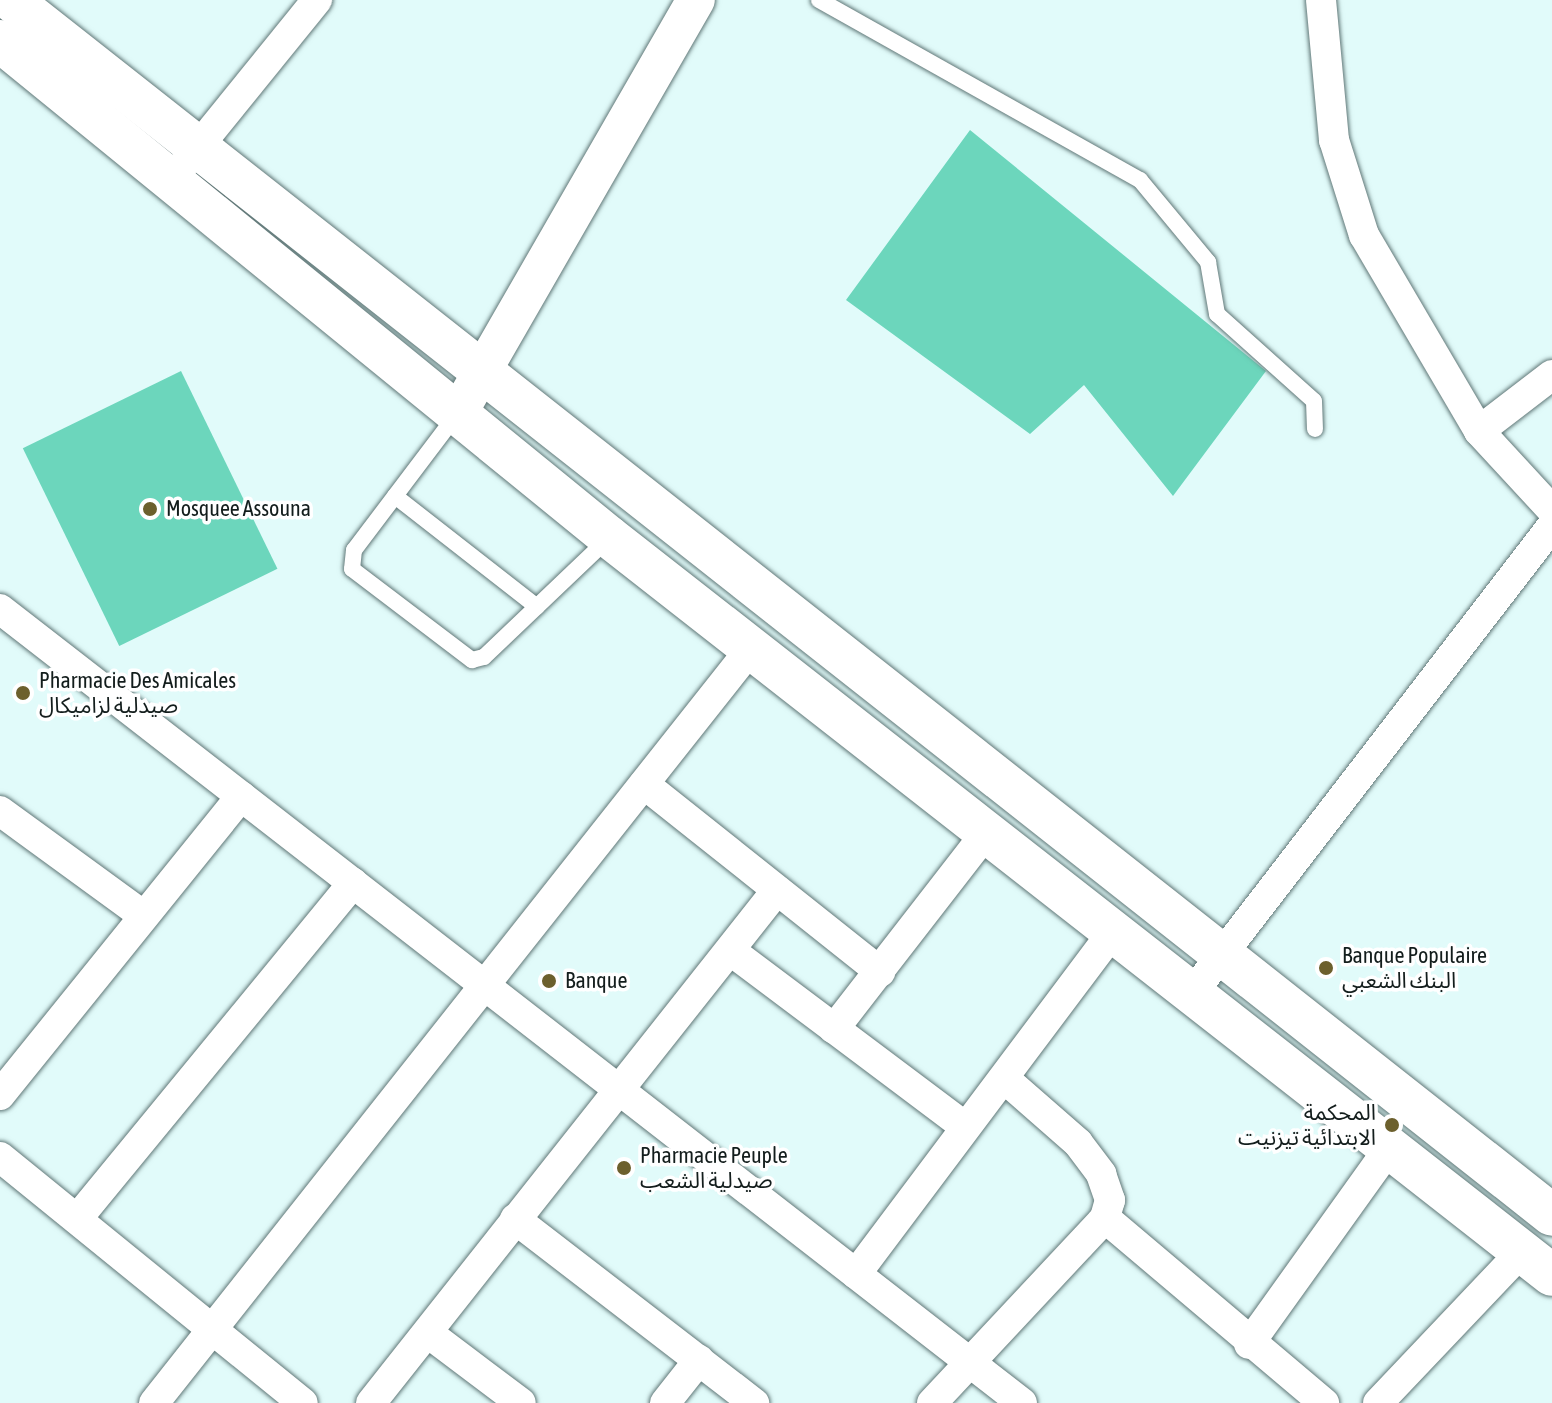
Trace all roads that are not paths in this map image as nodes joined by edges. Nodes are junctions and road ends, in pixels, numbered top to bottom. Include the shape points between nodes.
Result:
1 (11, 0) edge
2 (317, 0) edge
3 (696, 0) edge
4 (819, 0) edge
5 (1321, 0) edge
6 (0, 41) edge
7 (199, 144) junction
8 (173, 181) junction
9 (1552, 375) edge
10 (470, 392) junction
11 (1315, 429) dead end
12 (1479, 431) junction
13 (395, 496) junction
14 (1552, 510) edge
15 (1552, 526) edge
16 (609, 537) junction
17 (731, 570) junction
18 (537, 607) junction
19 (704, 608) junction
20 (0, 609) edge
21 (753, 646) junction
22 (847, 663) junction
23 (821, 699) junction
24 (644, 784) junction
25 (241, 796) junction
26 (6, 826) edge
27 (987, 832) junction
28 (353, 883) junction
29 (777, 890) junction
30 (144, 916) junction
31 (1115, 929) junction
32 (731, 951) junction
33 (1220, 954) junction
34 (880, 972) junction
35 (484, 985) junction
36 (1194, 991) junction
37 (834, 1029) junction
38 (1005, 1079) junction
39 (618, 1090) junction
40 (0, 1095) edge
41 (965, 1127) junction
42 (1390, 1147) junction
43 (0, 1157) edge
44 (1552, 1215) edge
45 (1105, 1218) junction
46 (77, 1219) junction
47 (515, 1219) junction
48 (1537, 1263) edge
49 (856, 1274) junction
50 (212, 1330) junction
51 (428, 1333) junction
52 (1249, 1344) junction
53 (699, 1360) junction
54 (969, 1362) junction
55 (1309, 1399) edge
56 (154, 1403) edge
57 (303, 1403) edge
58 (371, 1403) edge
59 (521, 1403) edge
60 (665, 1403) edge
61 (754, 1403) edge
62 (932, 1403) edge
63 (1022, 1403) edge
64 (1378, 1403) edge

1 - 7 main road
2 - 7 street
3 - 10 street
4 - 11 lane via 1140,180 1208,262 1217,314 1314,401
5 - 12 street via 1326,91 1347,196 1405,311
6 - 8 main road
7 - 8 street
7 - 10 main road
8 - 10 main road
9 - 12 street
10 - 13 lane
10 - 16 main road
10 - 17 main road
12 - 14 street
13 - 18 lane
13 - 18 lane via 354,550 352,569 461,656 484,657
15 - 33 street
16 - 18 lane
16 - 19 main road
17 - 19 main road
17 - 22 main road
19 - 21 main road
20 - 25 street
21 - 23 main road
21 - 24 street
22 - 23 main road
22 - 33 main road
23 - 27 main road
24 - 29 street
24 - 35 street
25 - 28 street
25 - 30 street
26 - 30 street
27 - 31 main road
27 - 34 street
28 - 35 street
28 - 46 street
29 - 32 street
29 - 34 street
30 - 40 street
31 - 36 main road
31 - 38 street
32 - 37 street
32 - 39 street
33 - 36 street
33 - 44 main road
34 - 37 street
35 - 39 street
35 - 50 street
36 - 42 main road
37 - 41 street
38 - 41 street
38 - 45 street via 1078,1143 1101,1174 1110,1200
39 - 47 street
39 - 49 street
41 - 49 street
42 - 48 main road
42 - 52 street
43 - 46 street
45 - 52 street
45 - 54 street
46 - 50 street
47 - 51 street
47 - 53 street
48 - 64 street
49 - 54 street
50 - 56 street
50 - 57 street
51 - 58 street
51 - 59 street
52 - 55 street
53 - 60 street
53 - 61 street
54 - 62 street
54 - 63 street

